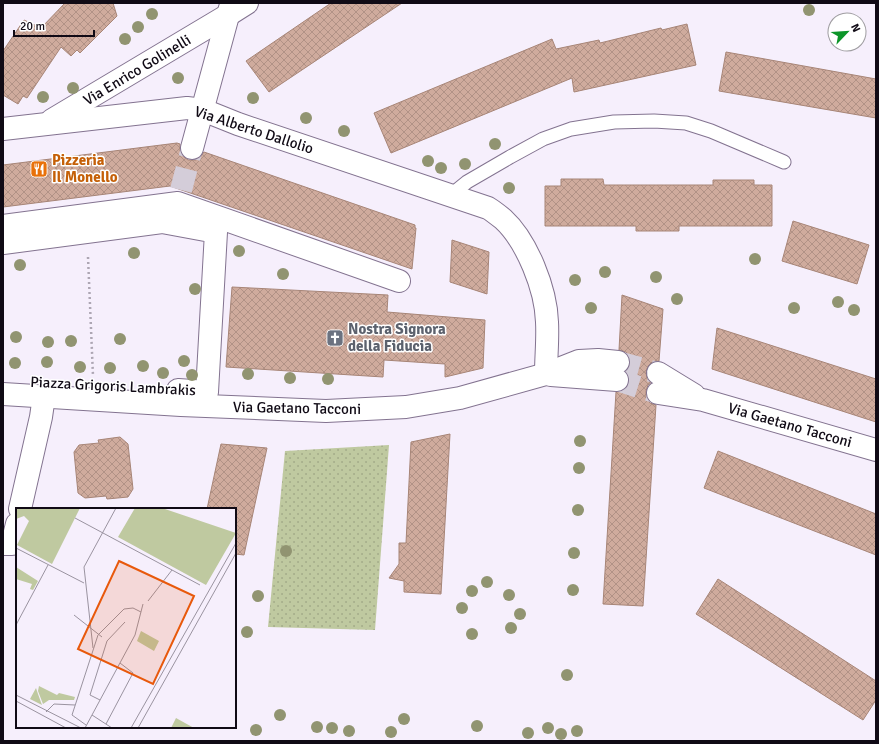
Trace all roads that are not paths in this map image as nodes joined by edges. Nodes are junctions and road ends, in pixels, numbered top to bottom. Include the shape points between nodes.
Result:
1 (247, 3) edge
2 (230, 9) edge
3 (203, 110) junction
4 (45, 124) junction
5 (3, 129) edge
6 (192, 148) tunnel mouth
7 (784, 162) dead end
8 (451, 195) junction
9 (3, 226) edge
10 (3, 243) edge
11 (399, 281) dead end
12 (618, 371) tunnel mouth
13 (546, 374) junction
14 (3, 379) edge
15 (658, 383) tunnel mouth
16 (3, 394) edge
17 (44, 396) junction
18 (876, 450) edge
19 (20, 508) edge
20 (16, 528) edge
21 (3, 544) edge

1 - 2 street, Via Enrico Golinelli
2 - 3 street
2 - 4 street, Via Enrico Golinelli
3 - 4 street, Via Alberto Dallolio via 187,108
3 - 6 street
3 - 8 street, Via Alberto Dallolio
4 - 5 street, Via Alberto Dallolio
7 - 8 lane via 686,123 614,122 571,129 543,139 467,182
8 - 13 street, Via Alberto Dallolio via 488,208 502,219 522,243 544,296 548,322
9 - 11 street via 179,196
10 - 14 street, Piazza Grigoris Lambrakis via 162,222 216,232 207,392
12 - 13 street, Via Gaetano Tacconi
13 - 17 street, Via Gaetano Tacconi via 452,400 406,407 326,411
15 - 18 street, Via Gaetano Tacconi via 703,400
16 - 17 street, Via Gaetano Tacconi
17 - 19 street
20 - 21 street via 12,544

